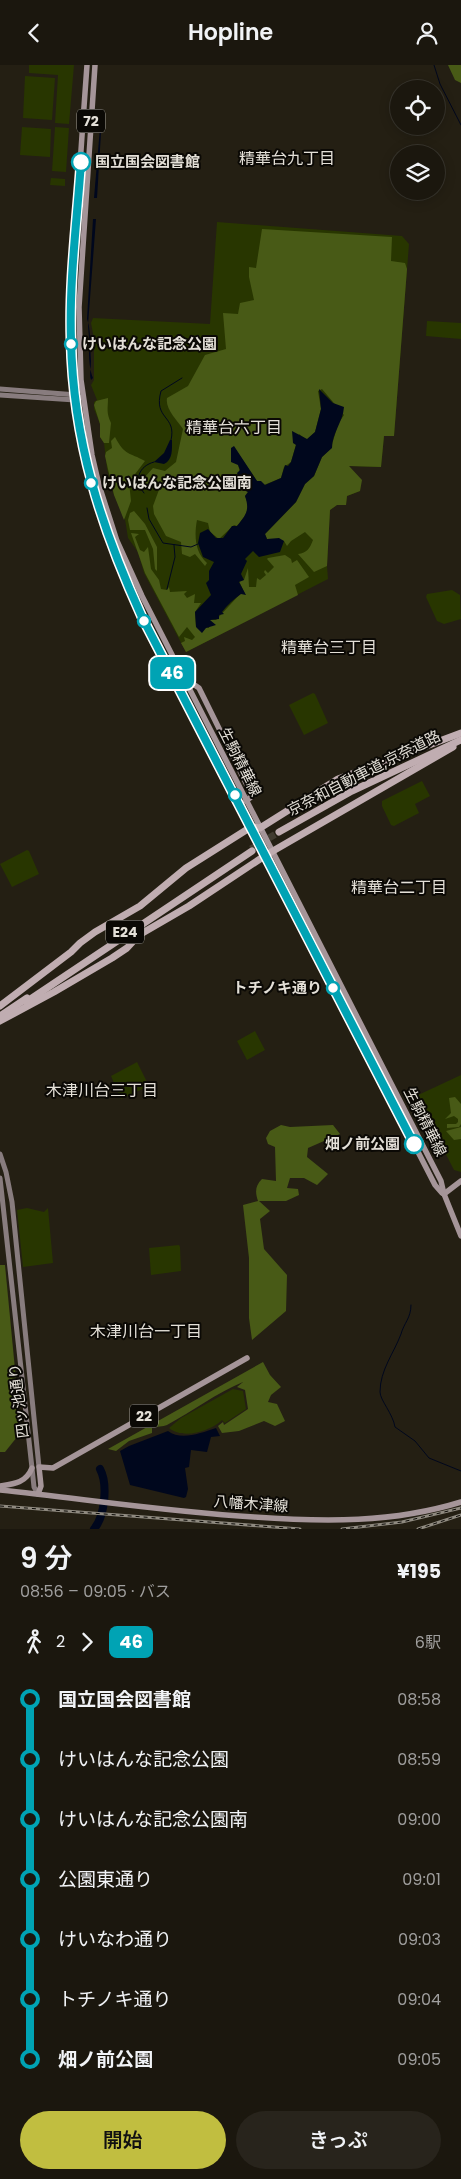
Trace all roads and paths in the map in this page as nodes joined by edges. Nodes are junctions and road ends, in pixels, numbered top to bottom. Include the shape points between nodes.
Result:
1 (87, 65) edge
2 (95, 65) edge
3 (0, 389) edge
4 (0, 395) edge
5 (75, 397) junction
6 (82, 397) junction
7 (183, 677) junction
8 (461, 733) edge
9 (217, 742) junction
10 (461, 742) edge
11 (227, 747) junction
12 (453, 747) junction
13 (246, 801) junction
14 (251, 827) junction
15 (260, 828) junction
16 (252, 850) tunnel mouth
17 (269, 853) junction
18 (0, 1006) edge
19 (0, 1019) edge
20 (0, 1154) edge
21 (0, 1178) edge
22 (461, 1181) edge
23 (461, 1186) edge
24 (444, 1195) junction
25 (461, 1236) edge
26 (247, 1358) dead end
27 (39, 1467) junction
28 (32, 1468) junction
29 (0, 1486) edge
30 (0, 1490) edge
31 (38, 1494) junction
32 (461, 1501) edge

1 - 5 main road, 生駒精華線 / 72 via 71,307
2 - 6 main road, 生駒精華線 / 72 via 79,307
3 - 5 main road
4 - 5 main road
5 - 6 main road
5 - 14 main road, 生駒精華線 / 72 via 91,484 117,562 142,617
6 - 7 main road, 生駒精華線 / 72 via 96,470 117,541
7 - 9 main road, 生駒精華線 / 72
7 - 11 main road via 199,689
8 - 15 highway via 345,776
9 - 11 main road
9 - 13 main road, 生駒精華線 / 72
10 - 12 highway, 京奈和自動車道;京奈道路
10 - 12 highway, 京奈和自動車道;京奈道路 via 352,791 280,833 356,792
11 - 13 main road via 251,793
12 - 17 highway
13 - 15 main road, 生駒精華線 / 72
14 - 15 highway
14 - 17 main road, 生駒精華線 / 72
14 - 18 highway via 186,869 140,906 80,943
15 - 17 main road, 生駒精華線 / 72
16 - 19 highway, E24
17 - 19 highway via 139,935 112,958 54,993
17 - 24 main road, 生駒精華線 / 72 via 435,1185
20 - 27 main road, 四ッ池通り via 12,1202
21 - 28 main road, 四ッ池通り
22 - 24 main road
23 - 24 main road
24 - 25 main road
26 - 27 main road, 22 via 53,1467
27 - 31 main road via 41,1486
28 - 29 main road via 22,1481
28 - 31 main road, 四ッ池通り
30 - 31 main road, 八幡木津線
31 - 32 main road, 八幡木津線 via 211,1515 322,1521 397,1515

